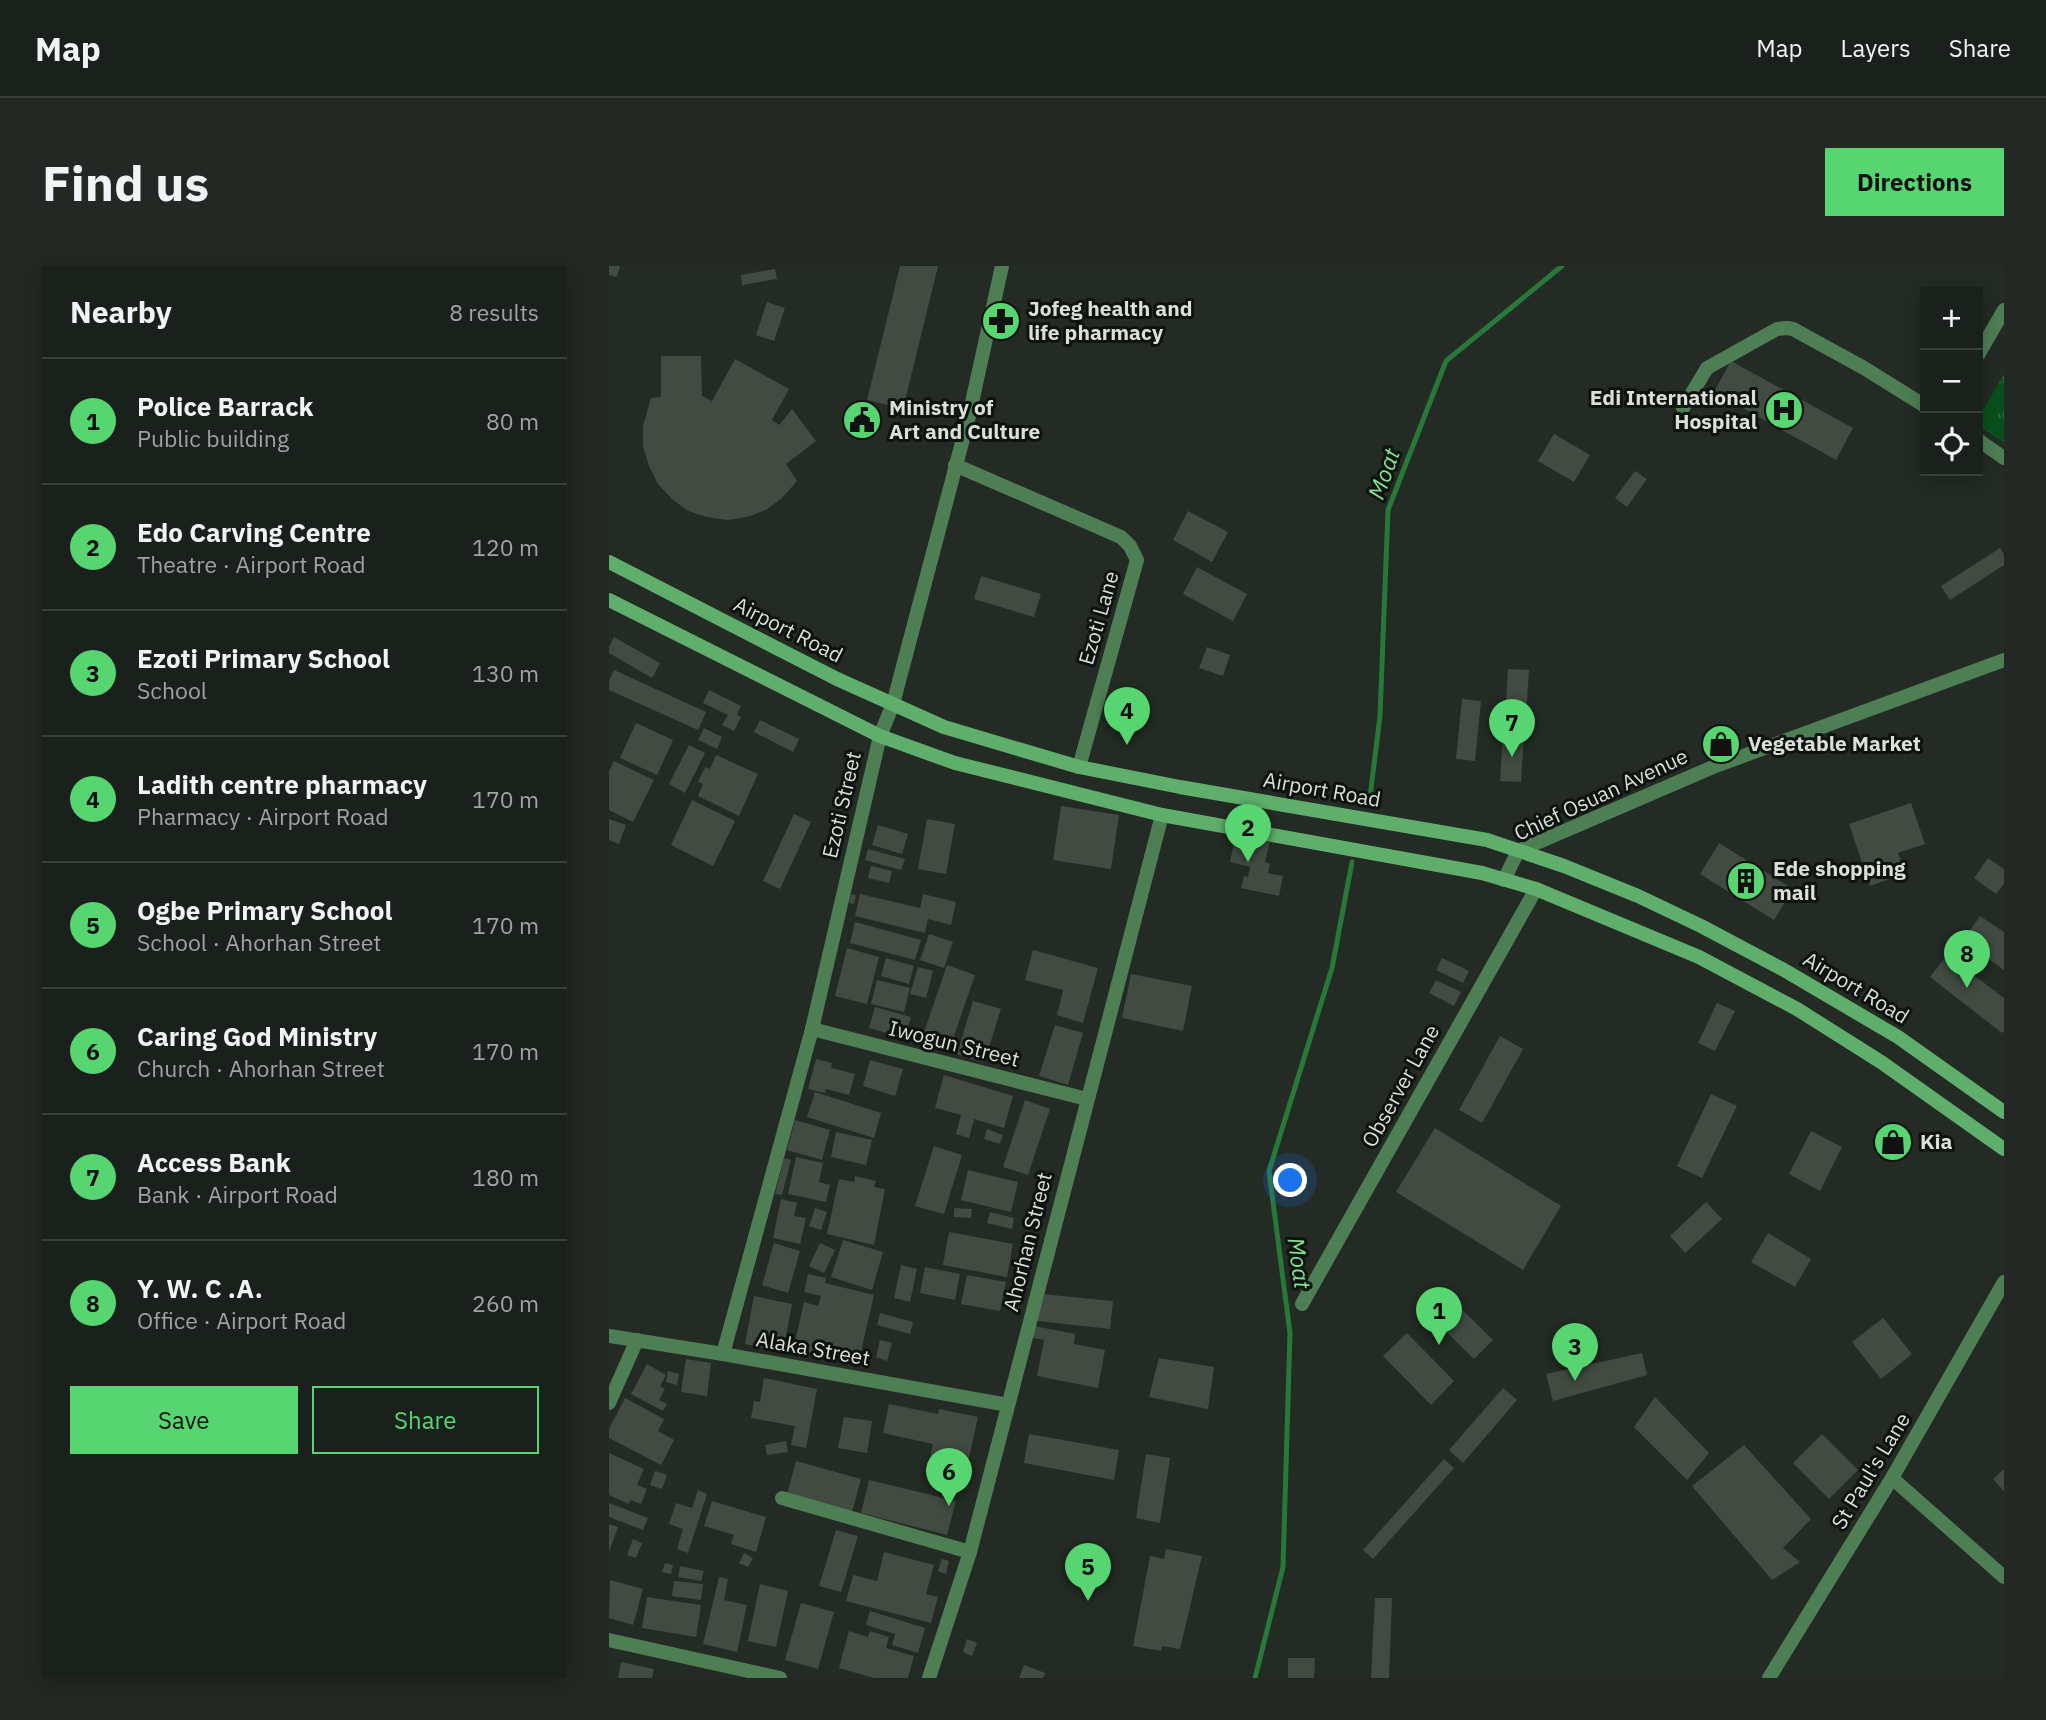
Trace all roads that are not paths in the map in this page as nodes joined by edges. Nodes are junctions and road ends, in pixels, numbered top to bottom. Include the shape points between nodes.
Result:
1 (1002, 266) edge
2 (2004, 310) edge
3 (1981, 350) edge
4 (1920, 402) edge
5 (1683, 408) dead end
6 (1983, 443) edge
7 (2004, 458) edge
8 (955, 466) junction
9 (609, 562) edge
10 (609, 600) edge
11 (2004, 660) edge
12 (893, 704) junction
13 (880, 736) junction
14 (1079, 767) junction
15 (1162, 814) junction
16 (1518, 850) junction
17 (1504, 880) junction
18 (1537, 889) junction
19 (812, 1030) junction
20 (1087, 1099) junction
21 (2004, 1112) edge
22 (2004, 1149) edge
23 (2004, 1282) edge
24 (1302, 1304) dead end
25 (609, 1336) edge
26 (637, 1340) junction
27 (723, 1354) junction
28 (609, 1403) edge
29 (1008, 1405) junction
30 (1892, 1478) junction
31 (782, 1498) dead end
32 (970, 1552) junction
33 (2004, 1577) edge
34 (609, 1640) edge
35 (780, 1678) edge
36 (929, 1678) edge
37 (1769, 1678) edge

1 - 8 street, Ezoti Street
2 - 3 street
4 - 5 street via 1787,328 1777,329 1707,368
6 - 7 street
8 - 12 street, Ezoti Street
8 - 14 street, Ezoti Lane via 1121,537 1137,560
9 - 12 main road, Airport Road
10 - 13 main road
11 - 16 street, Chief Osuan Avenue via 1713,767
12 - 13 street, Ezoti Street
12 - 14 main road, Airport Road via 944,727
13 - 15 main road via 955,763
13 - 19 street, Ezoti Street
14 - 16 main road, Airport Road via 1487,840
15 - 17 main road
15 - 20 street, Ahorhan Street
16 - 17 street, Chief Osuan Avenue
16 - 21 main road, Airport Road via 1638,896 1784,970 1898,1037
17 - 18 main road
18 - 22 main road via 1699,957 1797,1009
18 - 24 street, Observer Lane
19 - 20 street, Iwogun Street
19 - 27 street, Ezoti Street
20 - 29 street, Ahorhan Street
23 - 30 street, St Paul's Lane
25 - 26 street, Alaka Street
26 - 27 street, Alaka Street
26 - 28 street
27 - 29 street, Alaka Street
29 - 32 street, Ahorhan Street
30 - 33 street
30 - 37 street, St Paul's Lane
31 - 32 street
32 - 36 street, Ahorhan Street
34 - 35 street

